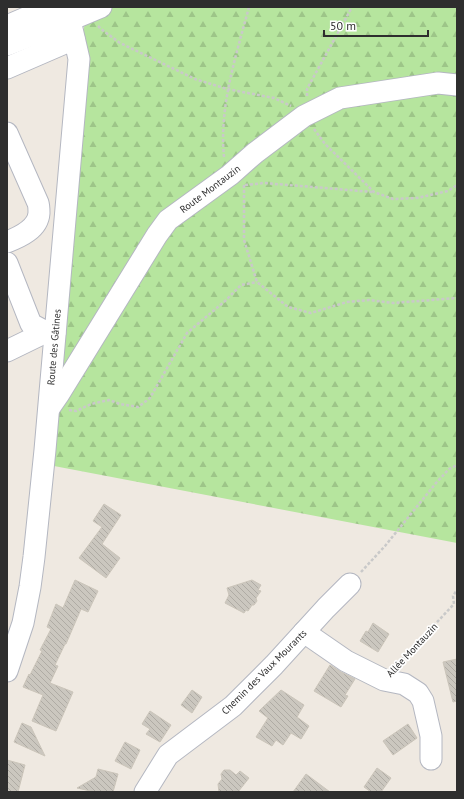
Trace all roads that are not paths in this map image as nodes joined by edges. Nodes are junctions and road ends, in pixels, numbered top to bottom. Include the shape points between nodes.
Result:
1 (51, 7) edge
2 (79, 17) edge
3 (7, 26) edge
4 (7, 45) edge
5 (7, 68) edge
6 (457, 85) edge
7 (7, 133) edge
8 (7, 242) edge
9 (7, 262) edge
10 (50, 332) junction
11 (7, 351) edge
12 (48, 409) junction
13 (350, 584) road end
14 (304, 632) junction
15 (7, 671) edge
16 (431, 759) dead end
17 (145, 792) edge

1 - 3 street
2 - 4 street
2 - 5 street
2 - 10 street, Route des Gâtines via 79,59
6 - 12 street, Route Montauzin via 438,84 340,98 304,116 168,220
7 - 8 street via 38,203 39,214 32,228
9 - 10 street via 31,324
10 - 11 street
10 - 12 street, Route des Gâtines
12 - 15 street, Route des Gâtines via 30,587 23,624
13 - 14 street, Chemin des Vaux Mourants
14 - 16 street, Allée Montauzin via 346,662 384,680 404,684 418,693 423,700 431,736
14 - 17 street, Chemin des Vaux Mourants via 233,706 168,756

